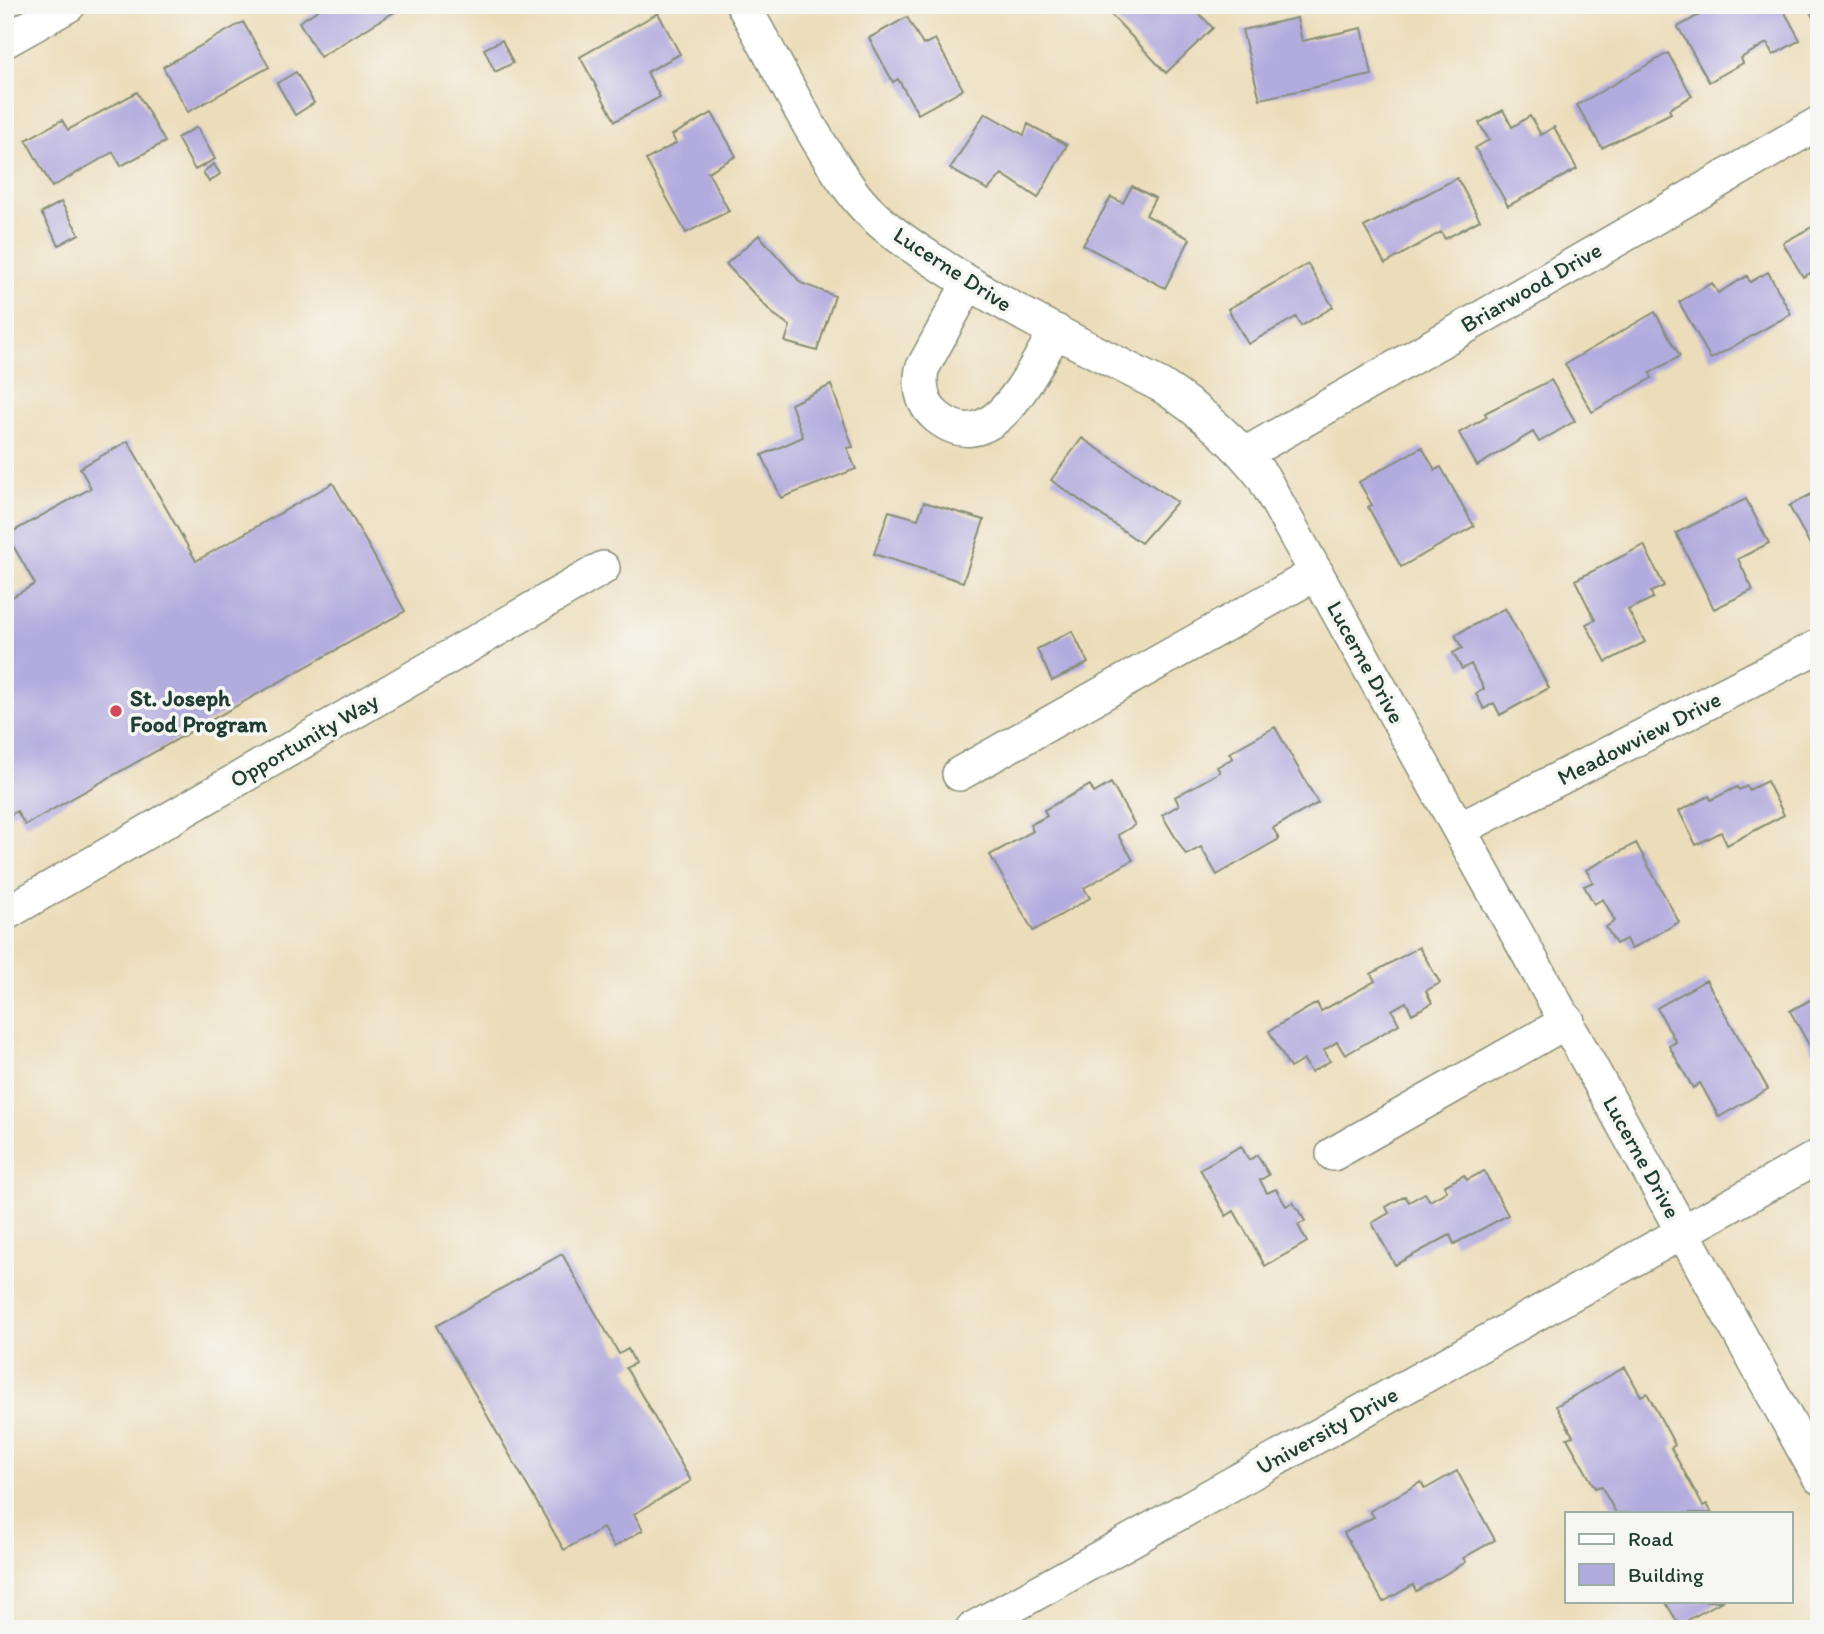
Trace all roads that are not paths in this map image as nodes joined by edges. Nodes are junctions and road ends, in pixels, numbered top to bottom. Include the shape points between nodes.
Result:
1 (69, 5) edge
2 (743, 5) edge
3 (5, 41) edge
4 (1819, 123) edge
5 (968, 284) junction
6 (1055, 331) junction
7 (1245, 454) junction
8 (603, 568) dead end
9 (1317, 573) junction
10 (1819, 646) edge
11 (959, 774) dead end
12 (1460, 829) junction
13 (5, 914) edge
14 (1568, 1021) junction
15 (1334, 1154) dead end
16 (1819, 1156) edge
17 (1684, 1232) junction
18 (1819, 1477) edge
19 (972, 1629) edge

1 - 3 street
2 - 5 street, Lucerne Drive via 850,190 901,239
4 - 7 street, Briarwood Drive
5 - 6 street, Lucerne Drive
5 - 6 street via 922,369 920,384 923,399 936,417 954,427 974,430 1003,415
6 - 7 street, Lucerne Drive via 1162,386 1221,429
7 - 9 street, Lucerne Drive
8 - 13 street, Opportunity Way
9 - 11 street
9 - 12 street, Lucerne Drive
10 - 12 street, Meadowview Drive
12 - 14 street, Lucerne Drive
14 - 15 street
14 - 17 street, Lucerne Drive
16 - 17 street, University Drive
17 - 18 street, Lucerne Drive
17 - 19 street, University Drive

